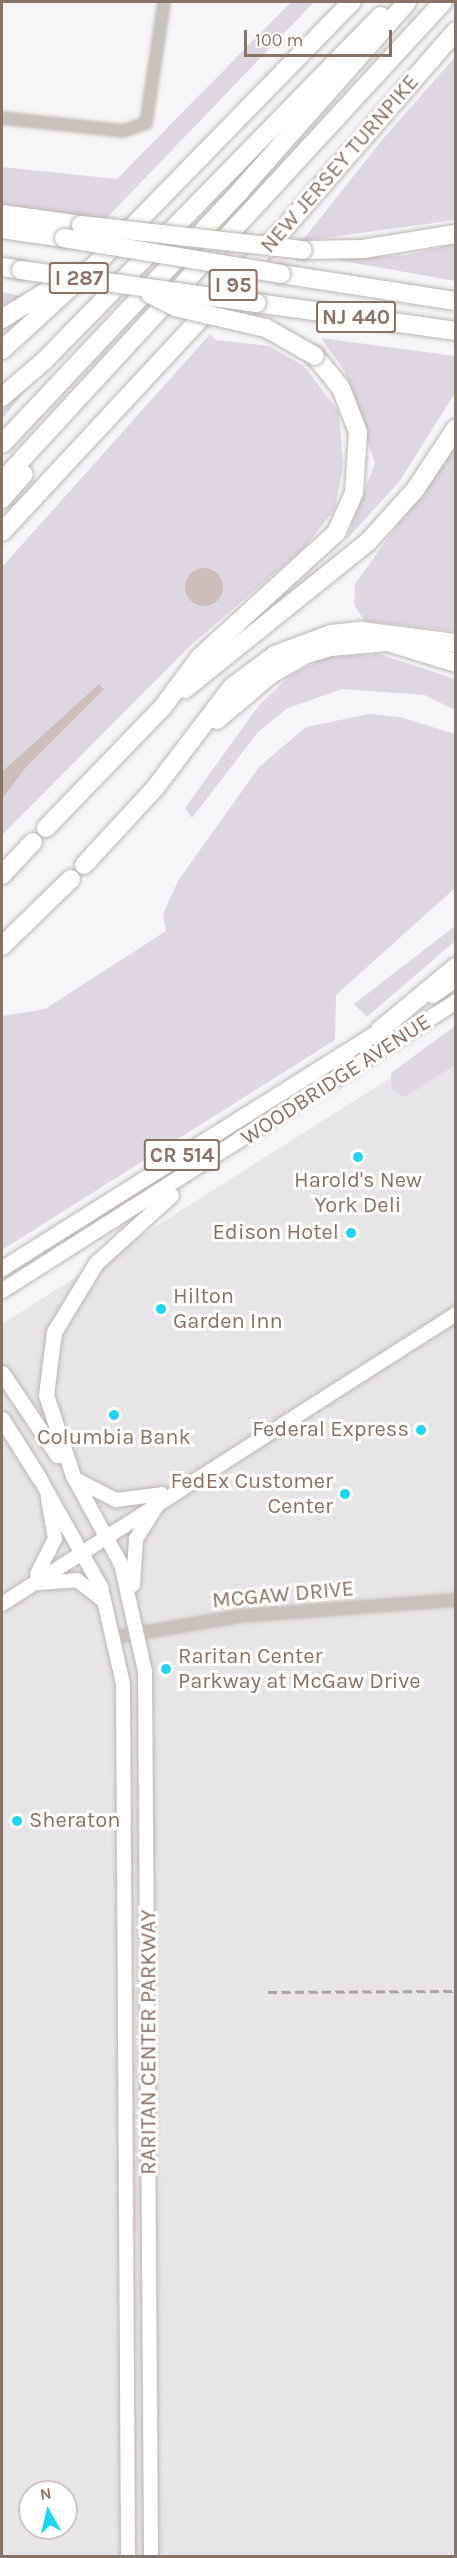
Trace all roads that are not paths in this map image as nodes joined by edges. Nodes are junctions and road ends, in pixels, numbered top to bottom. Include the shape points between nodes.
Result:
1 (164, 2) edge
2 (352, 2) edge
3 (395, 2) edge
4 (407, 2) edge
5 (443, 2) edge
6 (456, 31) edge
7 (2, 118) edge
8 (2, 214) edge
9 (2, 229) edge
10 (456, 234) edge
11 (97, 263) junction
12 (2, 267) edge
13 (137, 287) junction
14 (456, 301) edge
15 (2, 319) edge
16 (456, 331) edge
17 (2, 350) edge
18 (2, 397) edge
19 (71, 410) junction
20 (456, 428) edge
21 (2, 444) edge
22 (2, 481) edge
23 (2, 500) edge
24 (4, 531) edge
25 (456, 643) edge
26 (456, 663) edge
27 (162, 708) junction
28 (193, 741) junction
29 (46, 828) dead end
30 (33, 842) dead end
31 (84, 866) dead end
32 (2, 874) edge
33 (71, 879) dead end
34 (2, 946) edge
35 (456, 967) edge
36 (456, 980) edge
37 (456, 1001) edge
38 (381, 1030) junction
39 (250, 1136) junction
40 (2, 1268) edge
41 (2, 1290) edge
42 (456, 1314) edge
43 (2, 1373) edge
44 (2, 1419) edge
45 (73, 1476) junction
46 (41, 1481) junction
47 (189, 1482) junction
48 (170, 1494) junction
49 (108, 1533) junction
50 (83, 1549) junction
51 (21, 1590) junction
52 (456, 1600) edge
53 (2, 1604) edge
54 (108, 1606) junction
55 (135, 1611) junction
56 (140, 1634) junction
57 (116, 1637) junction
58 (128, 2556) edge
59 (151, 2556) edge

1 - 7 street via 146,123 123,131
2 - 11 highway
3 - 18 highway via 44,361
4 - 21 highway, I 95 via 233,200
5 - 19 highway, NEW JERSEY TURNPIKE / I 95
6 - 24 highway, NEW JERSEY TURNPIKE / I 95 via 274,240
8 - 10 highway, bridge via 303,250 363,249
9 - 14 highway, NJ 440, bridge
11 - 15 highway
11 - 17 highway
12 - 13 highway, I 287, bridge
13 - 16 highway, NJ 440, bridge
13 - 27 highway, bridge via 175,307 266,328 315,356 341,388 358,432 358,472 347,514 316,556 200,657
19 - 22 highway, NEW JERSEY TURNPIKE / I 95
19 - 23 highway via 48,448
20 - 27 highway via 415,490 368,542
25 - 28 highway via 362,631 301,643 249,671
26 - 28 highway via 387,642 357,642 304,655 270,675
27 - 29 highway
28 - 31 highway
30 - 32 highway
33 - 34 highway
35 - 38 highway
36 - 38 main road, WOODBRIDGE AVENUE / CR 514
37 - 39 main road, WOODBRIDGE AVENUE / CR 514
38 - 40 main road, WOODBRIDGE AVENUE / CR 514
39 - 41 main road, WOODBRIDGE AVENUE / CR 514
39 - 45 main road via 121,1236 62,1315 49,1351 45,1386
42 - 47 main road
43 - 45 main road
44 - 46 main road
45 - 47 main road via 94,1492 123,1501
45 - 49 main road, RARITAN CENTER PARKWAY
46 - 50 main road, RARITAN CENTER PARKWAY
46 - 51 main road via 53,1519 54,1545
47 - 48 main road
48 - 49 main road
48 - 55 main road via 136,1539
49 - 50 main road
49 - 55 main road, RARITAN CENTER PARKWAY
50 - 51 main road
50 - 54 main road, RARITAN CENTER PARKWAY
51 - 53 main road
51 - 54 main road via 72,1579 93,1588
52 - 56 street, MCGAW DRIVE via 240,1616
54 - 57 main road, RARITAN CENTER PARKWAY
55 - 56 main road, RARITAN CENTER PARKWAY
56 - 57 street, MCGAW DRIVE
56 - 59 main road, RARITAN CENTER PARKWAY via 148,1760
57 - 58 main road, RARITAN CENTER PARKWAY via 125,1731

